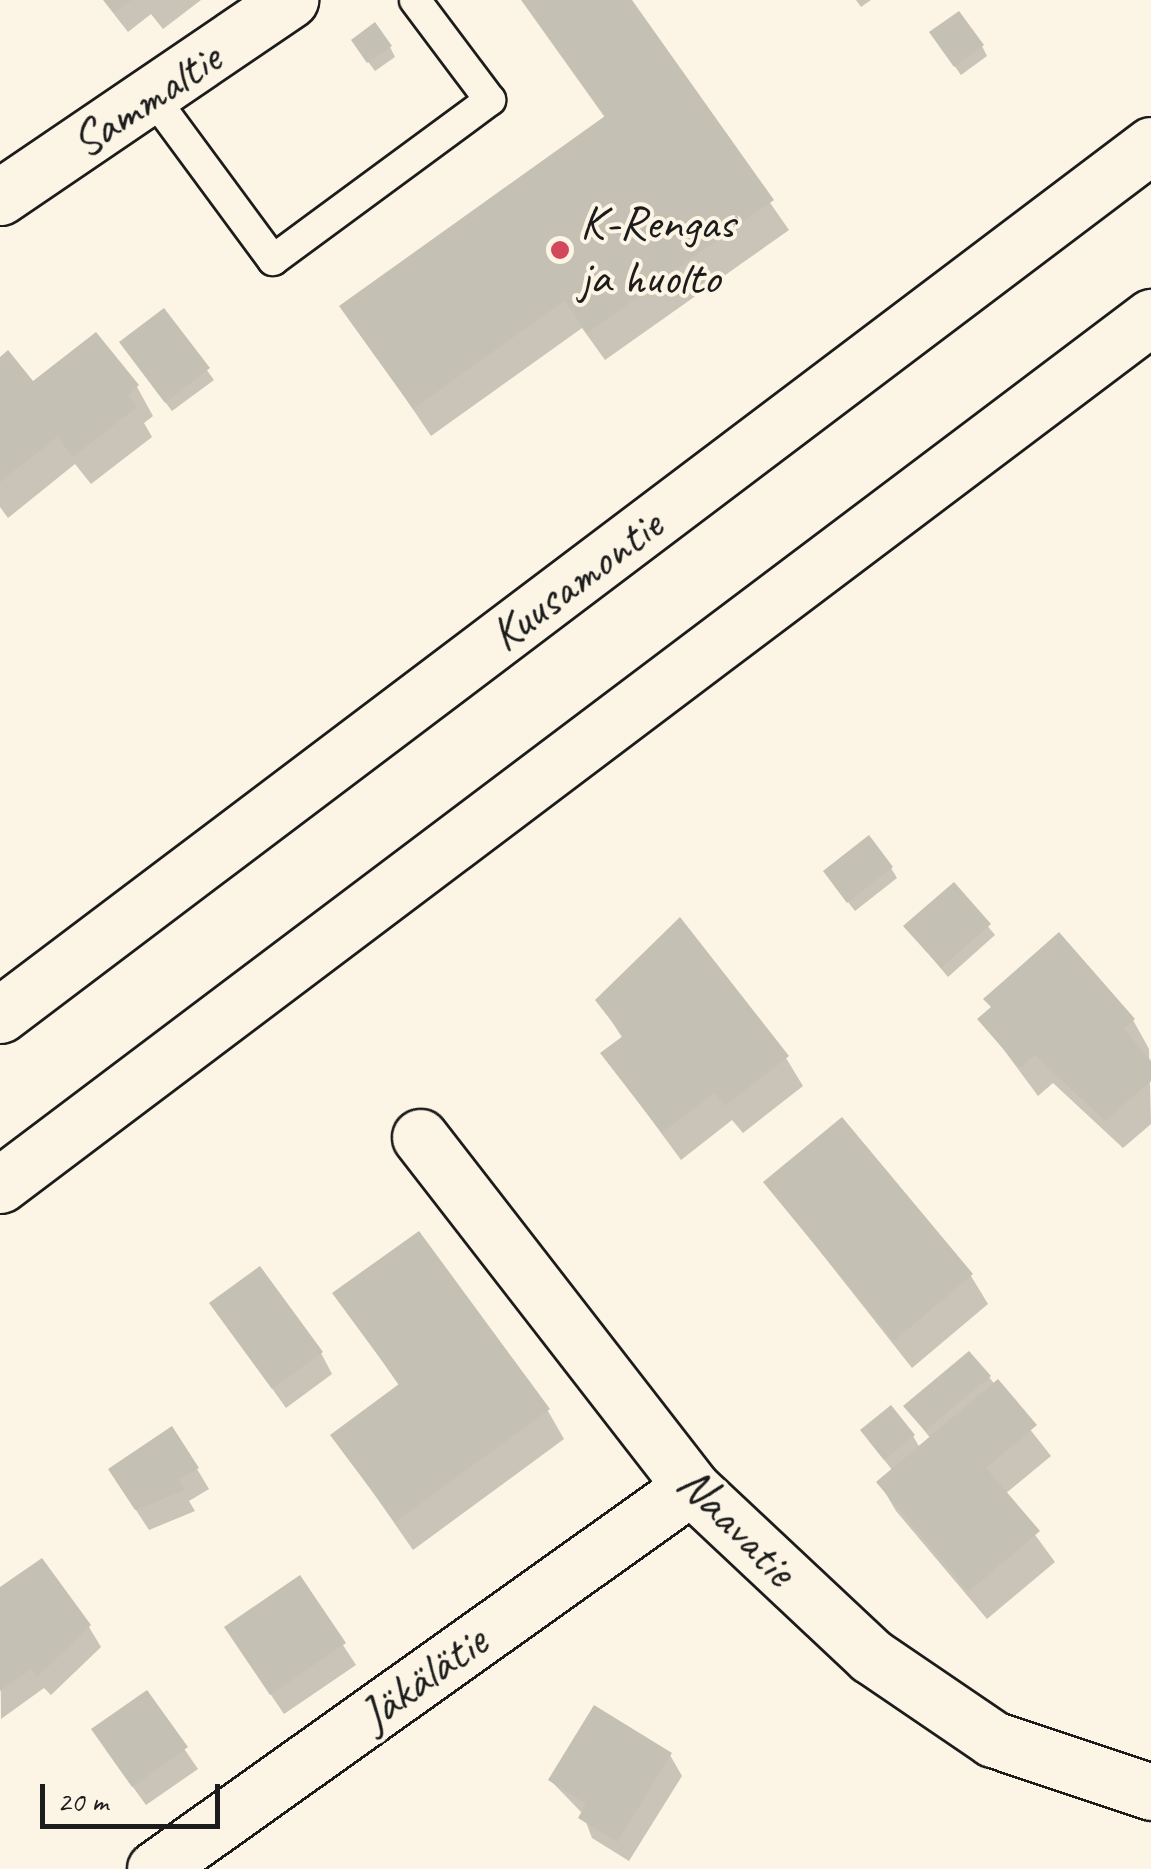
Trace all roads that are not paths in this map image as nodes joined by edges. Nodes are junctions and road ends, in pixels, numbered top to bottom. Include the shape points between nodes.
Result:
1 (290, 0) edge
2 (416, 0) edge
3 (152, 96) junction
4 (1151, 145) edge
5 (0, 197) edge
6 (1151, 317) edge
7 (0, 1014) edge
8 (420, 1137) dead end
9 (0, 1185) edge
10 (690, 1487) junction
11 (1151, 1792) edge
12 (155, 1869) edge

1 - 3 main road, Sammaltie
2 - 3 lane via 490,100 273,260
3 - 5 main road, Sammaltie
4 - 7 main road, Kuusamontie
6 - 9 main road
8 - 10 main road, Naavatie
10 - 11 main road, Naavatie via 871,1656 993,1739
10 - 12 main road, Jäkälätie

